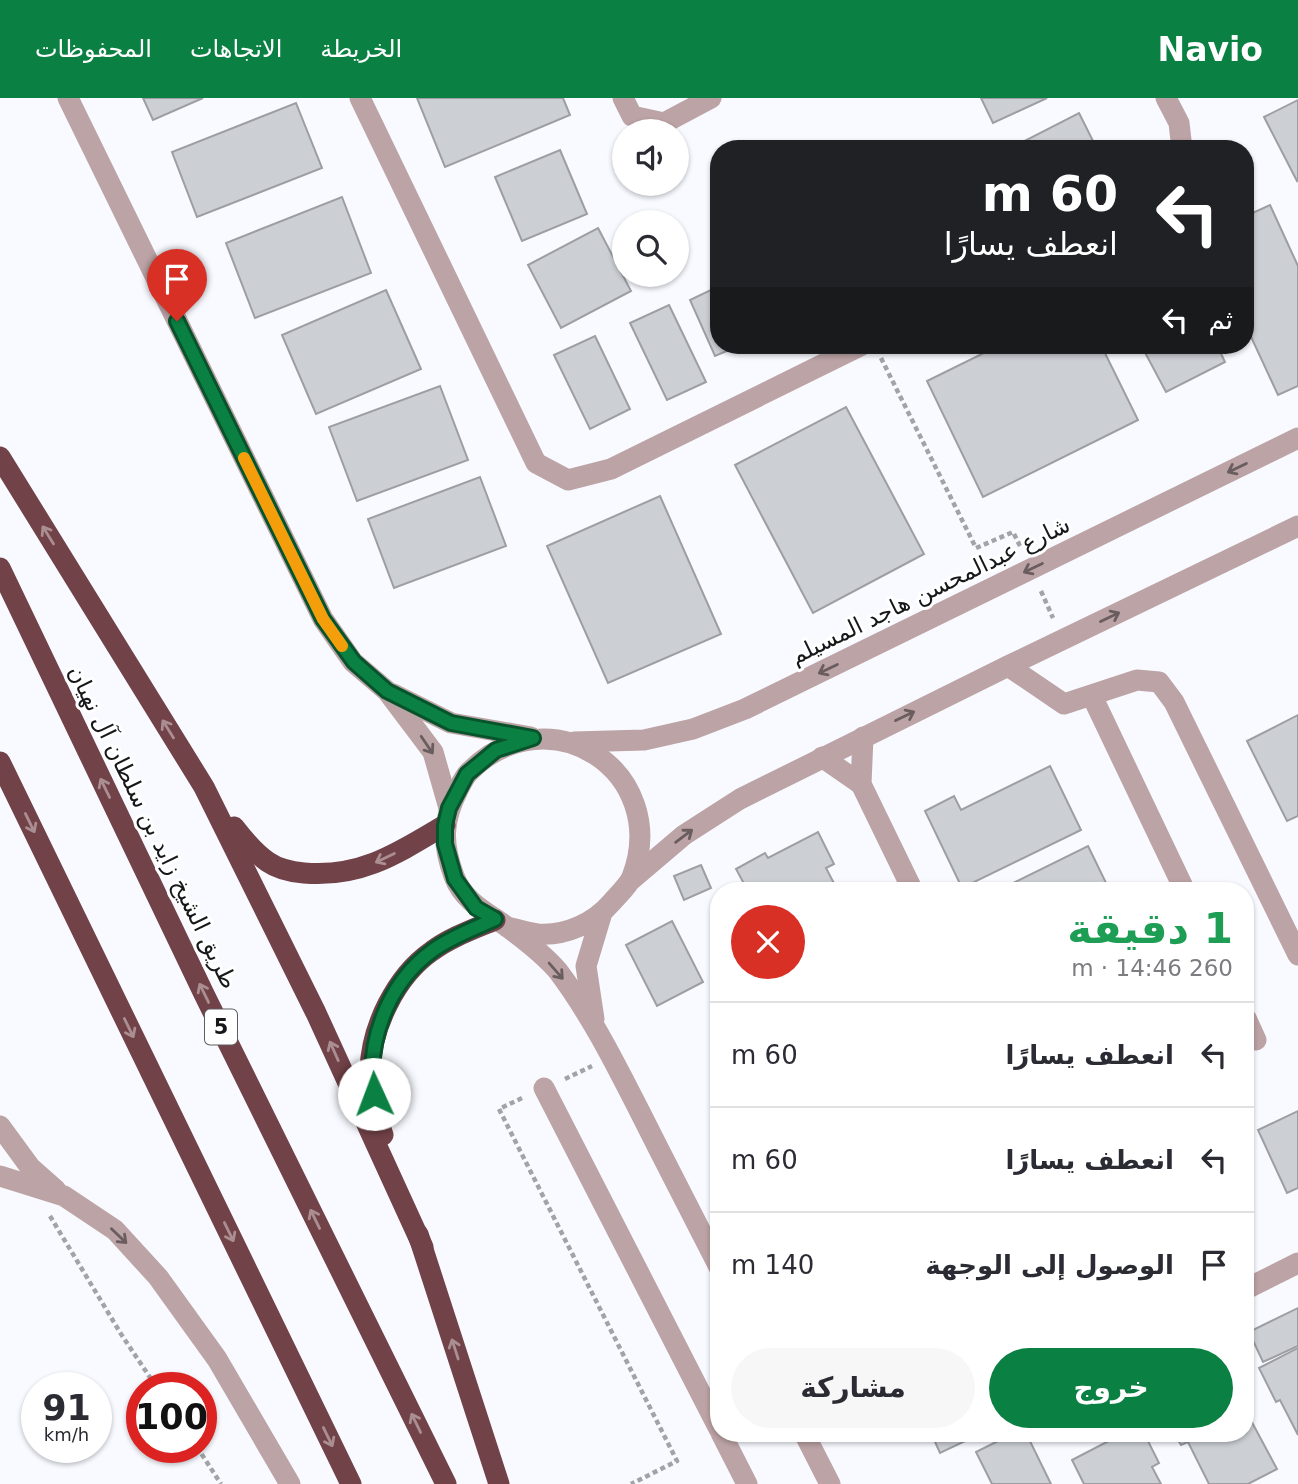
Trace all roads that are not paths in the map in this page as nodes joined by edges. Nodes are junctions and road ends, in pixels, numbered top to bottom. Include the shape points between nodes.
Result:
1 (68, 98) edge
2 (360, 98) edge
3 (623, 98) edge
4 (711, 98) edge
5 (1166, 98) edge
6 (1181, 140) edge
7 (844, 354) edge
8 (1298, 438) edge
9 (0, 457) edge
10 (1298, 526) edge
11 (0, 568) edge
12 (1008, 666) junction
13 (387, 691) junction
14 (1092, 696) junction
15 (863, 737) junction
16 (533, 738) junction
17 (571, 742) junction
18 (821, 757) junction
19 (0, 762) edge
20 (861, 785) junction
21 (204, 787) junction
22 (447, 817) junction
23 (631, 880) junction
24 (909, 882) edge
25 (1181, 882) edge
26 (601, 916) junction
27 (501, 923) junction
28 (1298, 955) edge
29 (595, 1025) junction
30 (1254, 1036) edge
31 (1256, 1040) dead end
32 (544, 1088) dead end
33 (0, 1126) edge
34 (0, 1176) edge
35 (64, 1196) junction
36 (423, 1247) junction
37 (710, 1250) edge
38 (1298, 1263) edge
39 (1254, 1285) edge
40 (710, 1412) edge
41 (726, 1442) edge
42 (809, 1442) edge
43 (290, 1484) edge
44 (351, 1484) edge
45 (446, 1484) edge
46 (499, 1484) edge
47 (747, 1484) edge
48 (830, 1484) edge

1 - 13 street via 323,619 354,662
2 - 7 street via 536,463 568,480 611,469
3 - 4 street via 632,116 664,123
5 - 6 street via 1179,123
8 -> 17 street, شارع عبدالمحسن هاجد المسيلم via 745,709 693,729 644,740
21 -> 9 highway
12 -> 10 street
45 -> 11 highway, طريق الشيخ زايد بن سلطان آل نهيان / 5
12 - 14 street via 1063,704
15 -> 12 street
13 - 16 street via 451,723
13 -> 22 street via 433,752
14 - 25 street
14 - 28 street via 1137,680 1159,682 1174,702
15 - 18 street
15 - 20 street
16 - 17 street
16 - 22 street via 496,750 467,774
17 - 23 street via 606,760 632,795 641,838
18 - 20 street
23 -> 18 street via 684,835 740,799
19 -> 44 highway
20 - 24 street
22 -> 21 highway via 374,863 344,873 294,873 270,864 246,843
36 -> 21 highway via 316,1013
22 - 27 street via 445,844 455,879 476,908
23 - 26 street
26 - 27 street via 572,930 539,934
26 - 29 street via 586,966
27 -> 29 street via 556,968
27 - 36 highway via 432,951 408,973 377,1033 370,1072 377,1117
29 - 37 street
30 - 31 street
32 - 40 street
33 - 35 street via 30,1167
34 - 35 street
35 -> 43 street via 115,1230 158,1277 217,1359
46 -> 36 highway
38 - 39 street
41 - 47 street
42 - 48 street

